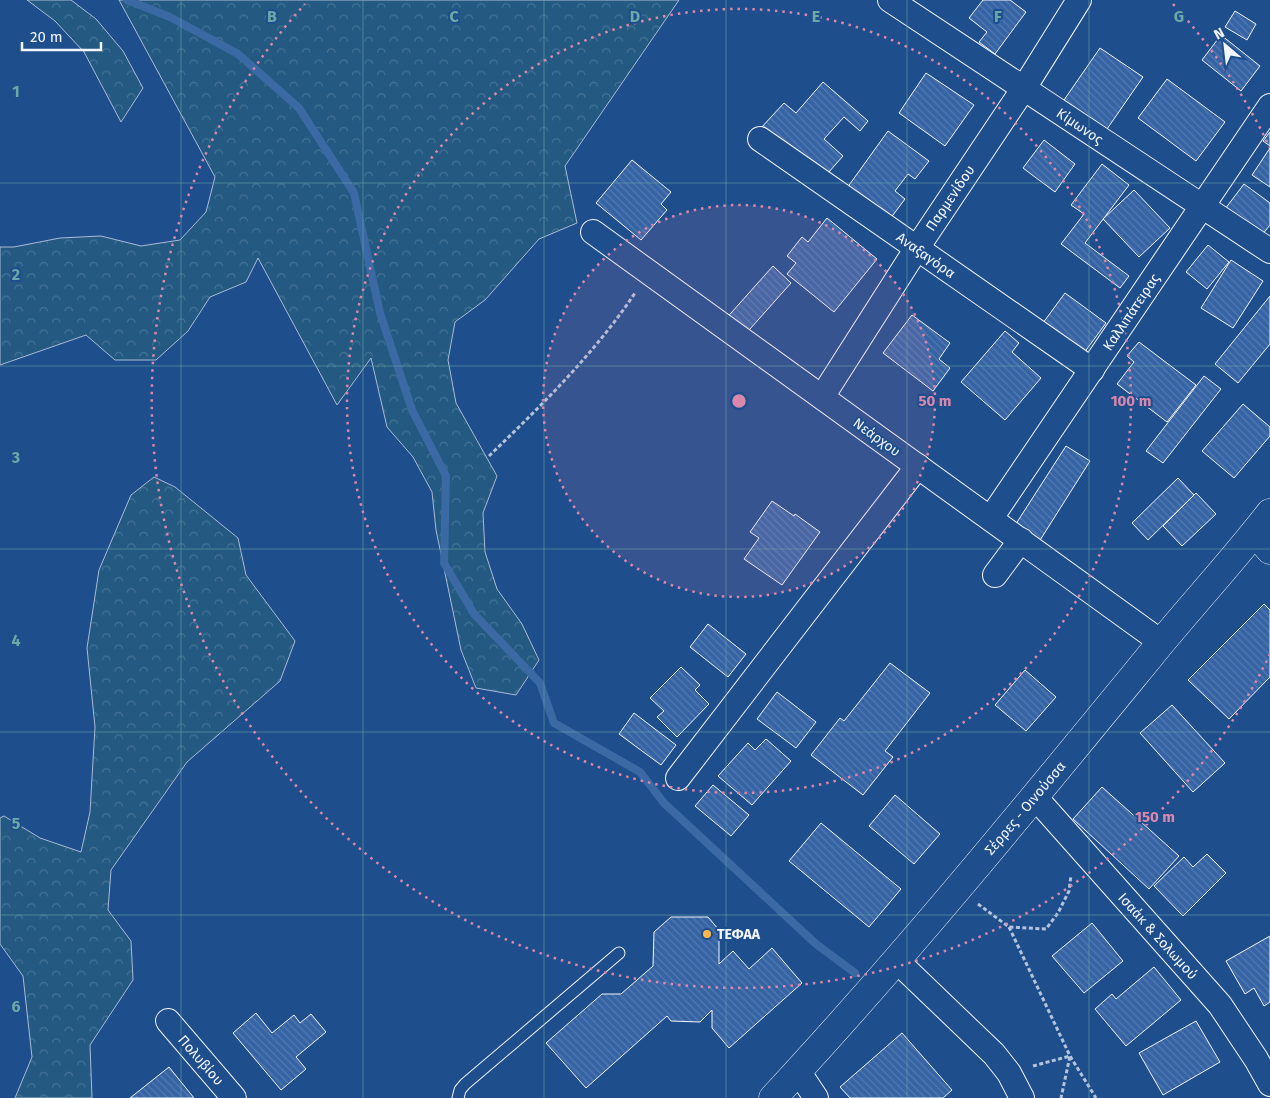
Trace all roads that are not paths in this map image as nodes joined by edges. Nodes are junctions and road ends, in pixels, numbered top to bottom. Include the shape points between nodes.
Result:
1 (890, 0) edge
2 (1079, 0) edge
3 (1024, 88) junction
4 (1270, 106) edge
5 (760, 139) dead end
6 (1202, 206) junction
7 (593, 232) dead end
8 (917, 248) junction
9 (1270, 251) edge
10 (1092, 370) junction
11 (822, 397) junction
12 (918, 466) junction
13 (991, 518) junction
14 (1265, 532) edge
15 (1021, 540) junction
16 (995, 575) dead end
17 (1162, 642) junction
18 (678, 778) dead end
19 (1035, 797) junction
20 (618, 953) dead end
21 (897, 961) junction
22 (168, 1021) dead end
23 (798, 1071) junction
24 (1270, 1084) edge
25 (234, 1098) edge
26 (458, 1098) edge
27 (773, 1098) edge
28 (816, 1098) edge
29 (1022, 1098) edge

1 - 3 street, Κίμωνος
2 - 3 street, Παρμενίδου
3 - 6 street, Κίμωνος
3 - 8 street, Παρμενίδου
4 - 6 street, Καλλιπάτειρας
5 - 8 street, Αναξαγόρα
6 - 9 street, Κίμωνος
6 - 10 street, Καλλιπάτειρας
7 - 11 street, Νεάρχου
8 - 10 street, Αναξαγόρα
8 - 11 street, Παρμενίδου
10 - 13 street, Καλλιπάτειρας
11 - 12 street, Νεάρχου
12 - 13 street, Νεάρχου
12 - 18 street
13 - 15 street, Νεάρχου
14 - 17 street, Σέρρες - Οινούσσα
15 - 16 street
15 - 17 street, Νεάρχου
17 - 19 street, Σέρρες - Οινούσσα
19 - 21 street, Σέρρες - Οινούσσα
19 - 24 street, Ισαάκ & Σολωμού via 1220,1005
20 - 26 lane via 465,1084
21 - 23 street, Σέρρες - Οινούσσα
21 - 29 street via 994,1054
22 - 25 street, Πολυβίου
23 - 27 street, Σέρρες - Οινούσσα
23 - 28 street

